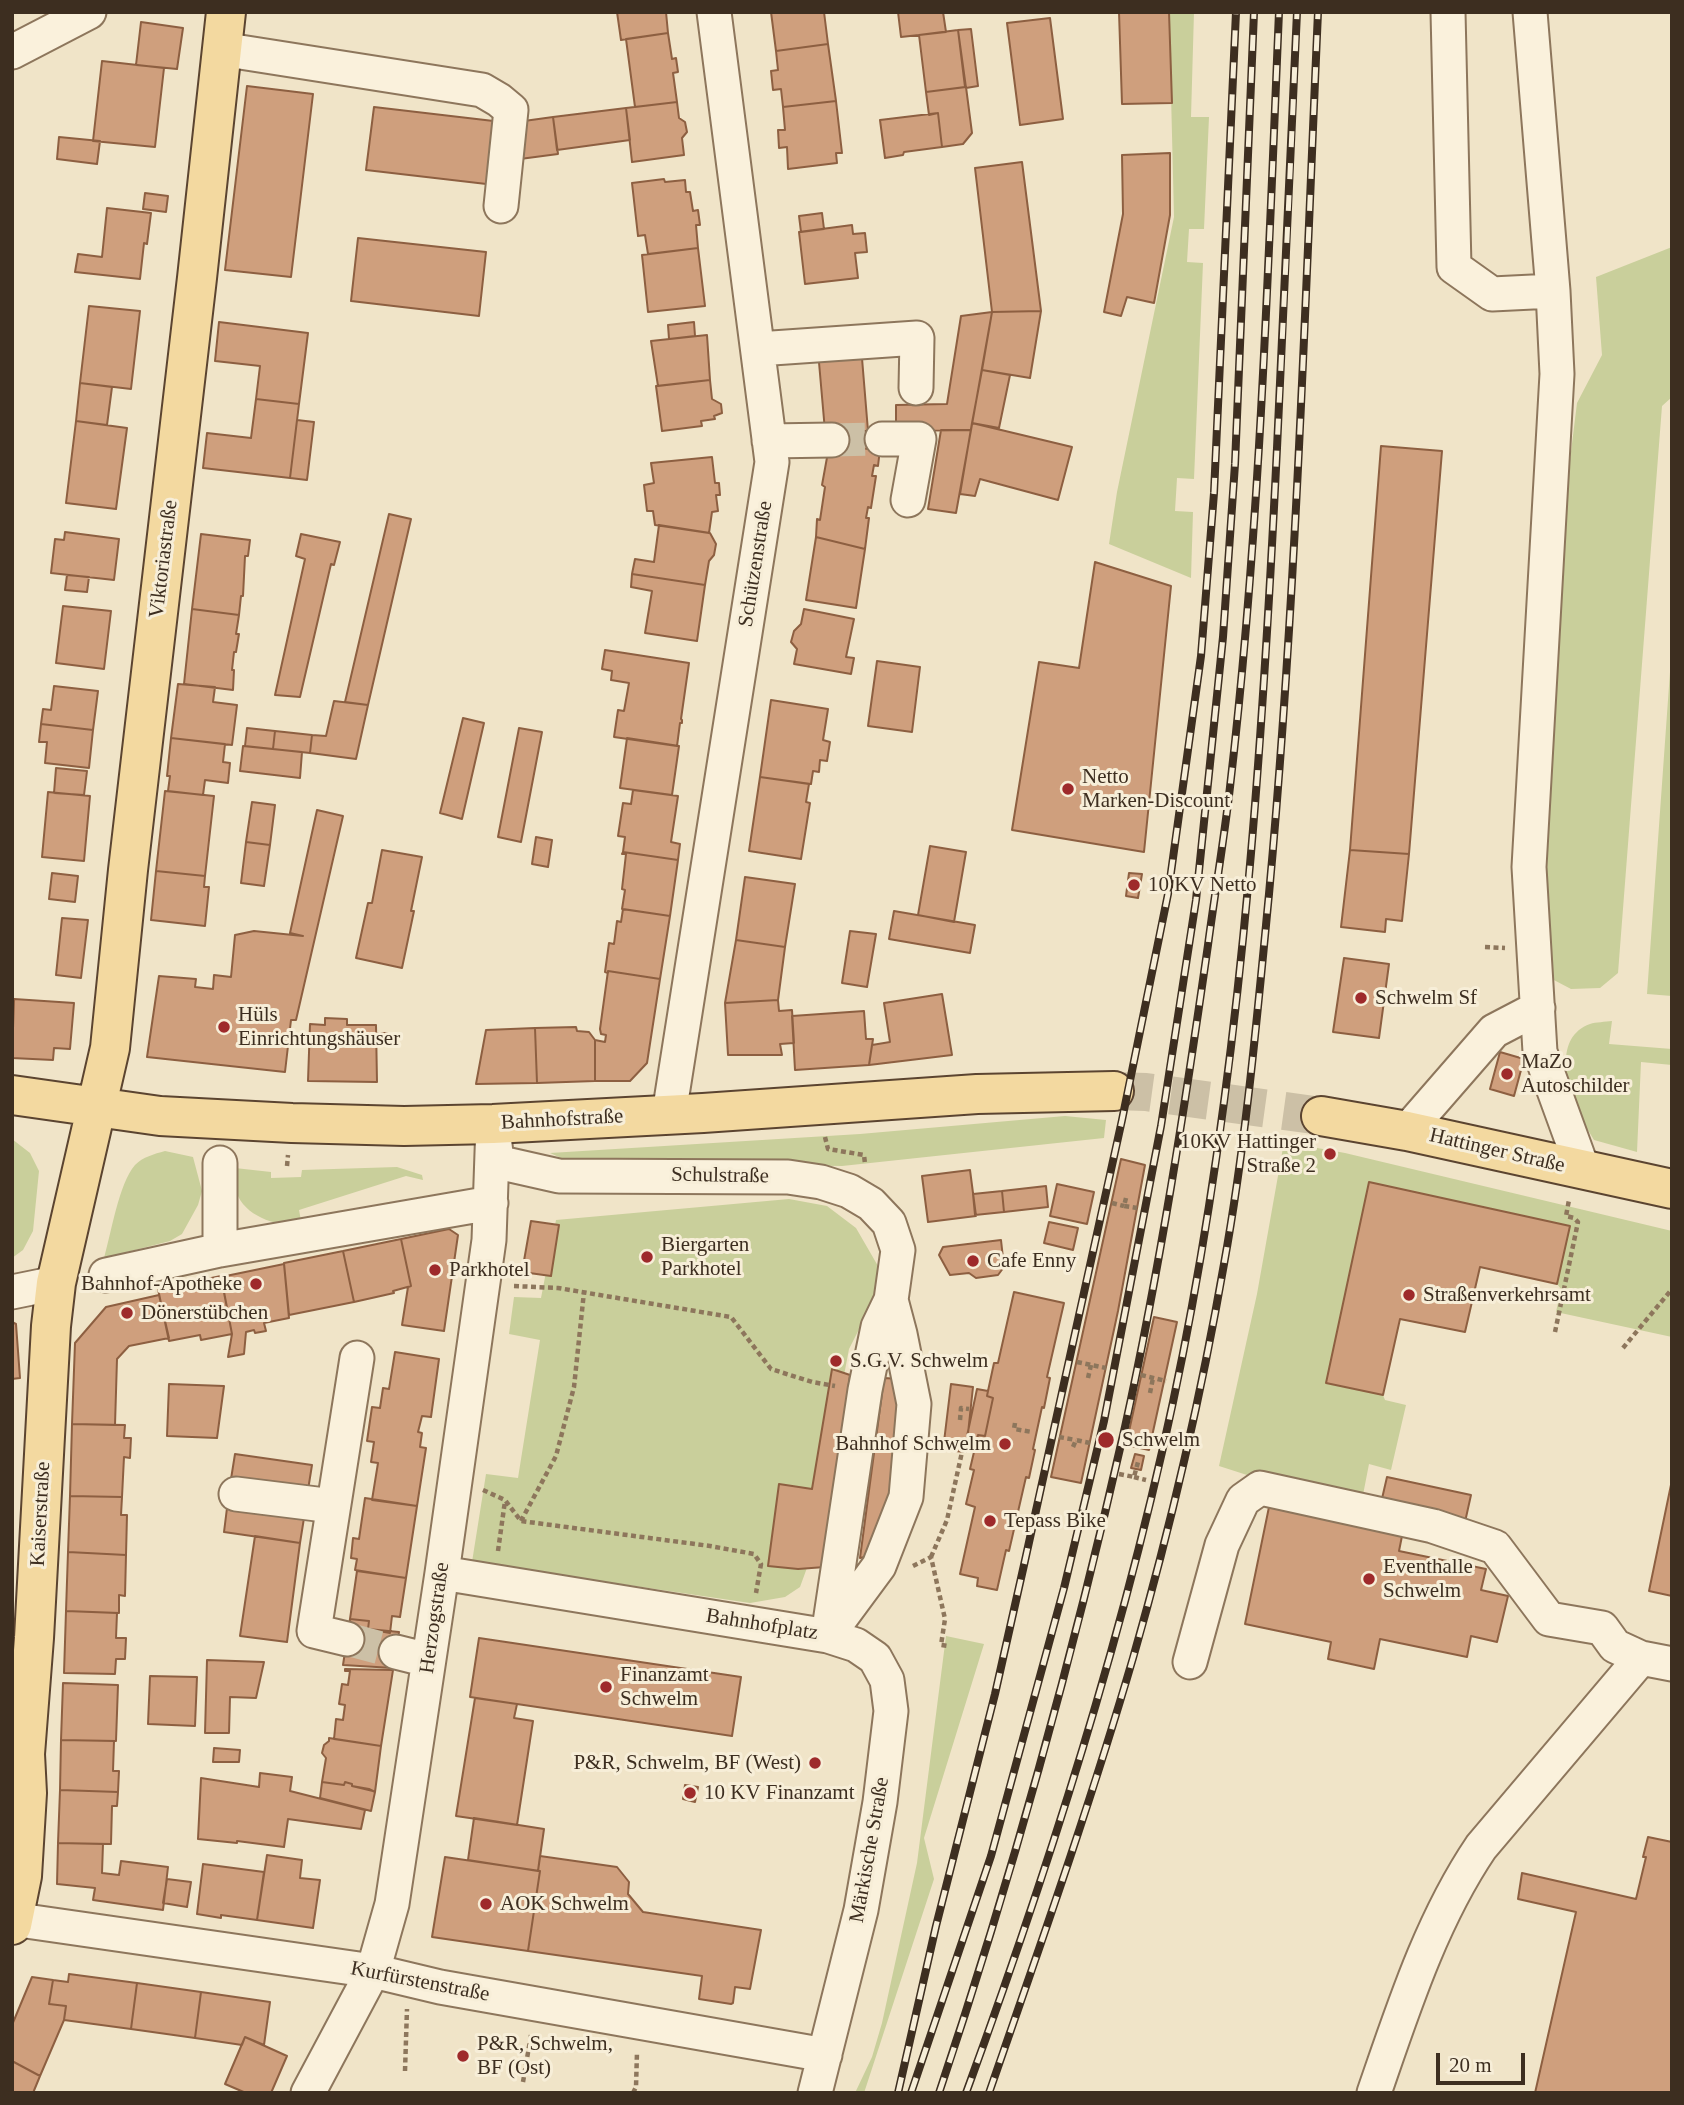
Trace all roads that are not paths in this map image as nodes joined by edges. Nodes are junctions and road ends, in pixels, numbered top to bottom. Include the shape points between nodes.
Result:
1 (89, 12) edge
2 (714, 12) edge
3 (1448, 12) edge
4 (1530, 12) edge
5 (220, 25) edge
6 (12, 52) edge
7 (501, 206) dead end
8 (1553, 291) junction
9 (758, 349) junction
10 (916, 388) dead end
11 (882, 439) tunnel mouth
12 (832, 440) tunnel mouth
13 (769, 441) junction
14 (908, 500) dead end
15 (1538, 1008) junction
16 (1114, 1091) tunnel mouth
17 (12, 1095) edge
18 (98, 1106) junction
19 (669, 1114) junction
20 (1321, 1116) tunnel mouth
21 (493, 1124) junction
22 (1407, 1131) junction
23 (220, 1163) dead end
24 (1576, 1184) junction
25 (1672, 1189) edge
26 (491, 1203) junction
27 (220, 1250) junction
28 (106, 1275) dead end
29 (56, 1283) junction
30 (12, 1292) edge
31 (891, 1300) junction
32 (357, 1358) dead end
33 (236, 1494) dead end
34 (333, 1506) junction
35 (442, 1573) junction
36 (828, 1636) junction
37 (23, 1638) edge
38 (347, 1639) tunnel mouth
39 (396, 1652) tunnel mouth
40 (428, 1660) junction
41 (1656, 1661) edge
42 (1190, 1662) dead end
43 (13, 1921) edge
44 (373, 1971) junction
45 (825, 2055) junction
46 (308, 2093) edge
47 (815, 2093) edge
48 (1374, 2093) edge

1 - 6 street
2 - 9 street, Schützenstraße
3 - 8 street via 1454,267 1492,294
4 - 8 street
5 - 7 street via 482,90 499,100 511,110
5 - 18 main road, Viktoriastraße via 197,278 110,1048
8 - 15 street via 1557,374 1529,867
9 - 10 street via 916,338
9 - 13 street, Schützenstraße
11 - 14 street via 919,439
12 - 13 street
13 - 19 street, Schützenstraße via 772,463
15 - 22 street via 1494,1031
15 - 24 street via 1540,1052
16 - 19 main road, Bahnhofstraße via 977,1094
17 - 18 main road, Bahnhofstraße
18 - 21 main road, Bahnhofstraße via 220,1120
18 - 29 main road, Kaiserstraße
19 - 21 main road, Bahnhofstraße
20 - 22 main road, Hattinger Straße
21 - 26 street, Herzogstraße
21 - 31 street, Schulstraße via 498,1163 537,1172 559,1176 788,1177 849,1191 871,1204 889,1223 898,1250
22 - 24 main road, Hattinger Straße
23 - 27 street
24 - 25 main road, Hattinger Straße
26 - 27 street
26 - 35 street, Herzogstraße
27 - 28 street
29 - 30 street
29 - 37 main road, Kaiserstraße
31 - 36 street, Bahnhofplatz via 878,1327 865,1390
31 - 36 street via 914,1404 906,1497 879,1566
32 - 34 street
33 - 34 street
34 - 38 street via 314,1631
35 - 36 street, Bahnhofplatz
35 - 40 street, Herzogstraße
36 - 45 street, Märkische Straße via 856,1645 875,1658 887,1680 891,1711 862,1910
37 - 43 main road, Kaiserstraße via 27,1793 22,1876
39 - 40 street
40 - 44 street, Herzogstraße via 391,1904
41 - 42 street via 1615,1646 1602,1628 1549,1619 1495,1547 1433,1526 1261,1488 1243,1500 1222,1545
41 - 48 street via 1489,1836 1461,1875 1407,1998
43 - 44 street, Kurfürstenstraße
44 - 45 street, Kurfürstenstraße
44 - 46 street, Herzogstraße
45 - 47 street, Märkische Straße

